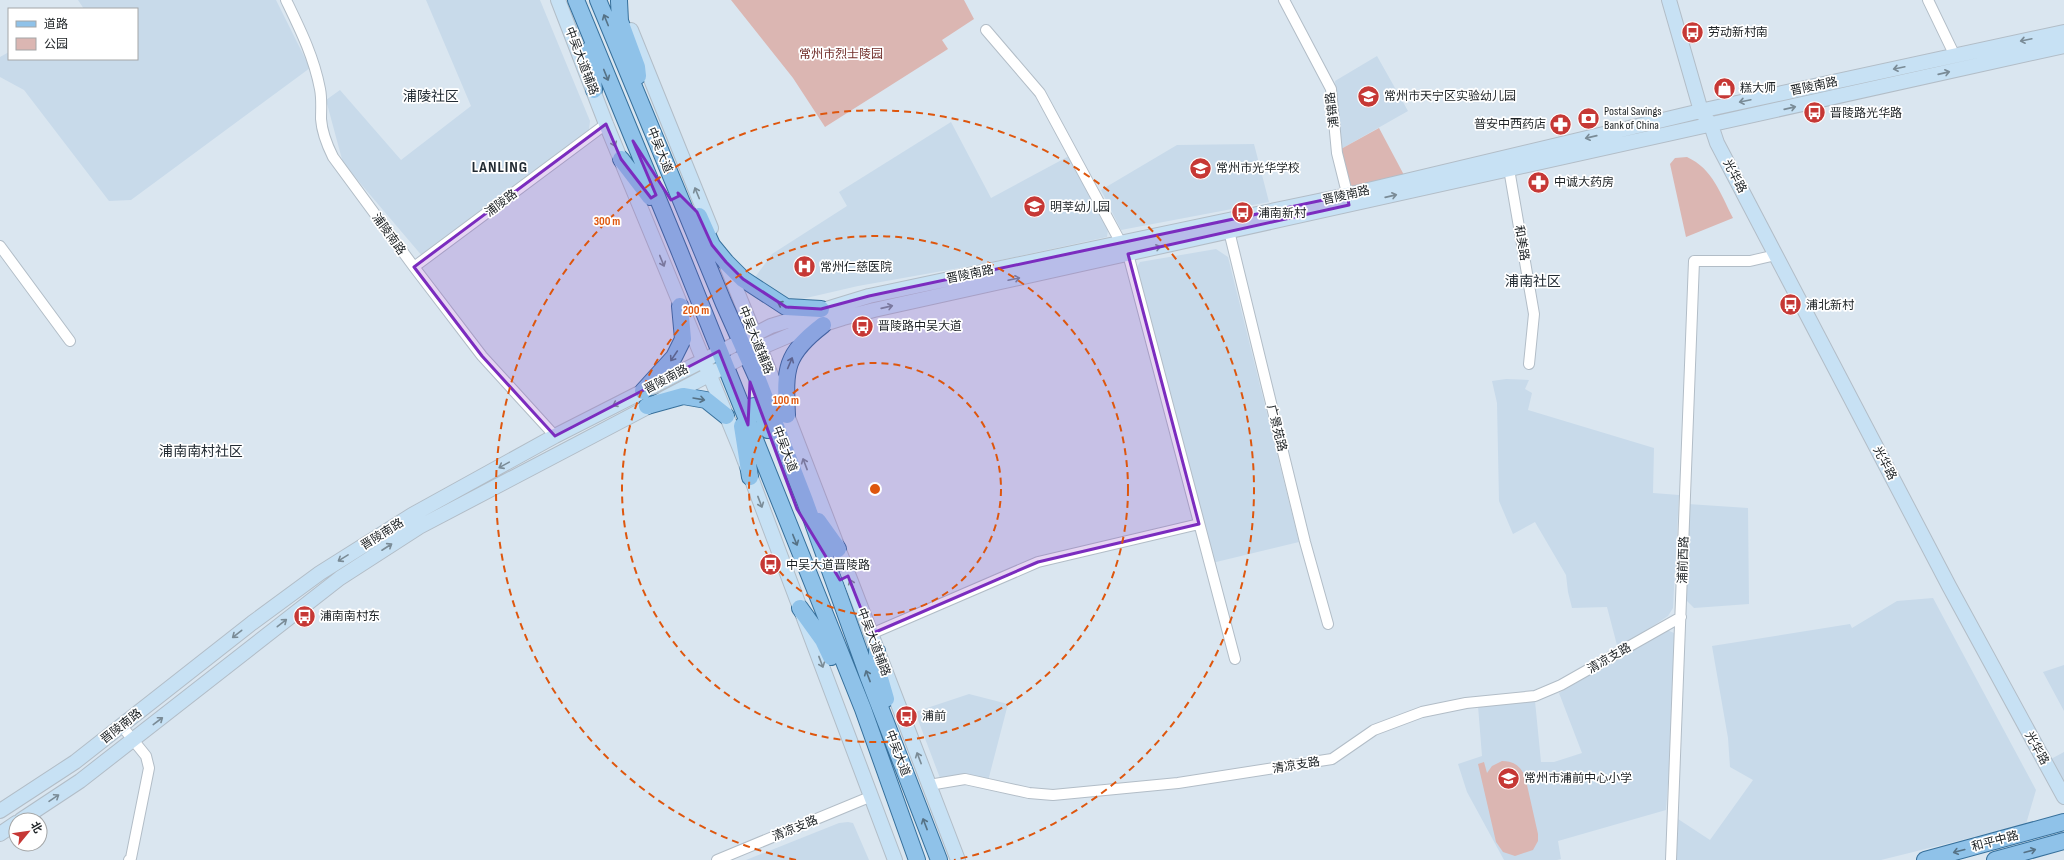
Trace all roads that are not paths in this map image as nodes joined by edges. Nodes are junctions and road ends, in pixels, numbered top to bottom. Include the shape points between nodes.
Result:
1 (286, 0) edge
2 (558, 0) edge
3 (576, 0) edge
4 (598, 0) edge
5 (619, 0) edge
6 (1284, 0) edge
7 (1669, 0) edge
8 (1679, 0) edge
9 (1928, 0) edge
10 (986, 30) dead end
11 (2064, 32) edge
12 (2064, 46) edge
13 (1955, 56) junction
14 (594, 90) junction
15 (641, 103) junction
16 (1705, 110) junction
17 (606, 124) junction
18 (1711, 125) junction
19 (633, 141) junction
20 (621, 159) junction
21 (1509, 169) junction
22 (678, 193) junction
23 (1348, 200) junction
24 (1229, 232) junction
25 (0, 246) edge
26 (1124, 248) junction
27 (679, 250) junction
28 (1776, 255) junction
29 (726, 262) junction
30 (414, 267) junction
31 (724, 304) junction
32 (680, 306) junction
33 (821, 309) junction
34 (823, 325) junction
35 (747, 336) junction
36 (70, 341) dead end
37 (719, 351) junction
38 (753, 351) junction
39 (702, 359) junction
40 (1529, 364) dead end
41 (725, 366) junction
42 (709, 374) junction
43 (645, 398) junction
44 (738, 400) junction
45 (786, 415) junction
46 (726, 416) junction
47 (748, 425) junction
48 (555, 436) junction
49 (750, 477) junction
50 (1198, 524) junction
51 (831, 551) junction
52 (800, 608) junction
53 (1680, 617) junction
54 (1328, 624) dead end
55 (871, 634) junction
56 (877, 651) junction
57 (1235, 659) dead end
58 (848, 675) junction
59 (863, 709) junction
60 (121, 725) junction
61 (132, 741) junction
62 (894, 744) junction
63 (75, 762) junction
64 (929, 785) junction
65 (911, 787) junction
66 (872, 796) junction
67 (2064, 797) edge
68 (0, 800) edge
69 (0, 812) edge
70 (33, 812) edge
71 (2064, 822) edge
72 (2064, 841) edge
73 (916, 858) edge
74 (133, 859) edge
75 (717, 860) edge
76 (895, 860) edge
77 (932, 860) edge
78 (939, 860) edge
79 (958, 860) edge
80 (1671, 860) edge
81 (1925, 860) edge
82 (1995, 860) edge

1 - 30 street, 浦陵南路 via 309,49 320,88 321,120 326,143 333,157
2 - 14 main road, 中吴大道辅路
3 - 14 main road via 578,20 591,53
3 -> 19 main road, 中吴大道
15 -> 4 main road, 中吴大道
5 - 15 main road via 620,21 637,67
29 -> 5 main road, 中吴大道辅路
6 - 23 street, 浦锦路 via 1331,89 1337,153
7 - 16 main road, 光华路
8 - 16 main road, 光华路
9 - 13 street
10 - 26 street via 1040,93
11 -> 13 main road, 晋陵南路
18 -> 12 main road, 晋陵南路
13 -> 16 main road, 晋陵南路
14 - 17 main road, 中吴大道辅路
15 - 22 main road, 中吴大道
16 - 18 main road, 光华路
16 -> 23 main road, 晋陵南路
17 -> 20 main road, 中吴大道辅路
17 - 30 street, 浦陵路
18 - 21 main road, 晋陵南路
18 - 28 main road, 光华路 via 1717,143
19 - 27 main road, 中吴大道
19 - 31 main road via 668,195 713,304 720,314 724,313
20 - 27 main road via 650,196 668,239
20 -> 32 main road, 中吴大道辅路
23 -> 21 main road, 晋陵南路
21 - 40 street, 和美路 via 1534,314
22 - 29 main road via 697,212 712,245
22 - 31 main road, 中吴大道
23 - 24 main road, 晋陵南路
23 - 26 main road, 晋陵南路
26 -> 24 main road, 晋陵南路
24 - 54 street, 广景苑路 via 1305,542
25 - 36 street
26 - 33 main road, 晋陵南路 via 869,296
34 -> 26 main road, 晋陵南路
26 - 50 street
27 - 37 main road, 中吴大道
28 - 53 street, 浦前西路 via 1750,261 1694,261
28 - 67 main road, 光华路 via 1949,586
33 -> 29 main road via 786,307 743,279
29 - 35 main road, 中吴大道辅路
30 - 48 street, 浦陵南路 via 482,356
31 - 35 main road, 中吴大道
32 - 39 main road, 中吴大道辅路
32 -> 43 main road via 683,339 674,357
33 - 35 main road, 晋陵南路
34 - 38 main road, 晋陵南路
45 -> 34 main road via 785,376 791,360 804,340
35 - 37 main road, 晋陵南路
35 - 38 main road, 中吴大道
37 - 39 main road, 晋陵南路
37 - 41 main road, 中吴大道
38 - 41 main road, 晋陵南路
38 - 45 main road, 中吴大道辅路
38 - 51 main road, 中吴大道 via 805,501
39 - 42 main road, 中吴大道辅路
39 - 43 main road, 晋陵南路
41 - 42 main road, 晋陵南路
41 - 44 main road, 中吴大道
42 - 43 main road, 晋陵南路
42 - 46 main road, 中吴大道辅路
43 -> 46 main road via 682,396 706,400
43 -> 48 main road, 晋陵南路
61 -> 43 main road, 晋陵南路 via 340,578 419,527
44 - 47 main road, 中吴大道
44 - 49 main road
51 -> 45 main road, 中吴大道辅路
46 - 49 main road, 中吴大道辅路
47 - 51 main road via 749,407 754,406 763,416 797,509
47 -> 58 main road, 中吴大道
48 -> 60 main road, 晋陵南路 via 412,515 320,573
49 -> 52 main road, 中吴大道辅路
50 - 55 street via 1038,562
50 - 57 street
55 -> 51 main road, 中吴大道辅路
62 -> 51 main road, 中吴大道
52 - 59 main road via 823,640 844,687
52 -> 66 main road, 中吴大道辅路
53 - 64 street, 清凉支路 via 1561,685 1535,696 1466,703 1422,712 1374,730 1332,759 1178,783 1053,795 1029,793 965,780
53 - 80 street, 浦前西路
55 - 56 main road, 中吴大道辅路
56 - 62 main road via 877,668 885,689
64 -> 56 main road, 中吴大道辅路
58 - 59 main road, 中吴大道
58 - 65 main road via 872,714 899,790 906,798 910,797
59 - 73 main road, 中吴大道
60 - 61 street
60 - 63 main road, 晋陵南路
70 -> 61 main road, 晋陵南路 via 80,781
61 - 74 street via 146,756 149,768
62 - 65 main road, 中吴大道
63 - 68 main road
63 - 69 main road, 晋陵南路
64 - 79 main road, 中吴大道辅路
78 -> 65 main road, 中吴大道
66 - 75 street, 清凉支路
66 - 76 main road, 中吴大道辅路
71 -> 81 main road, 和平中路
82 -> 72 main road, 和平中路
73 - 77 main road via 915,843 919,841 927,848

